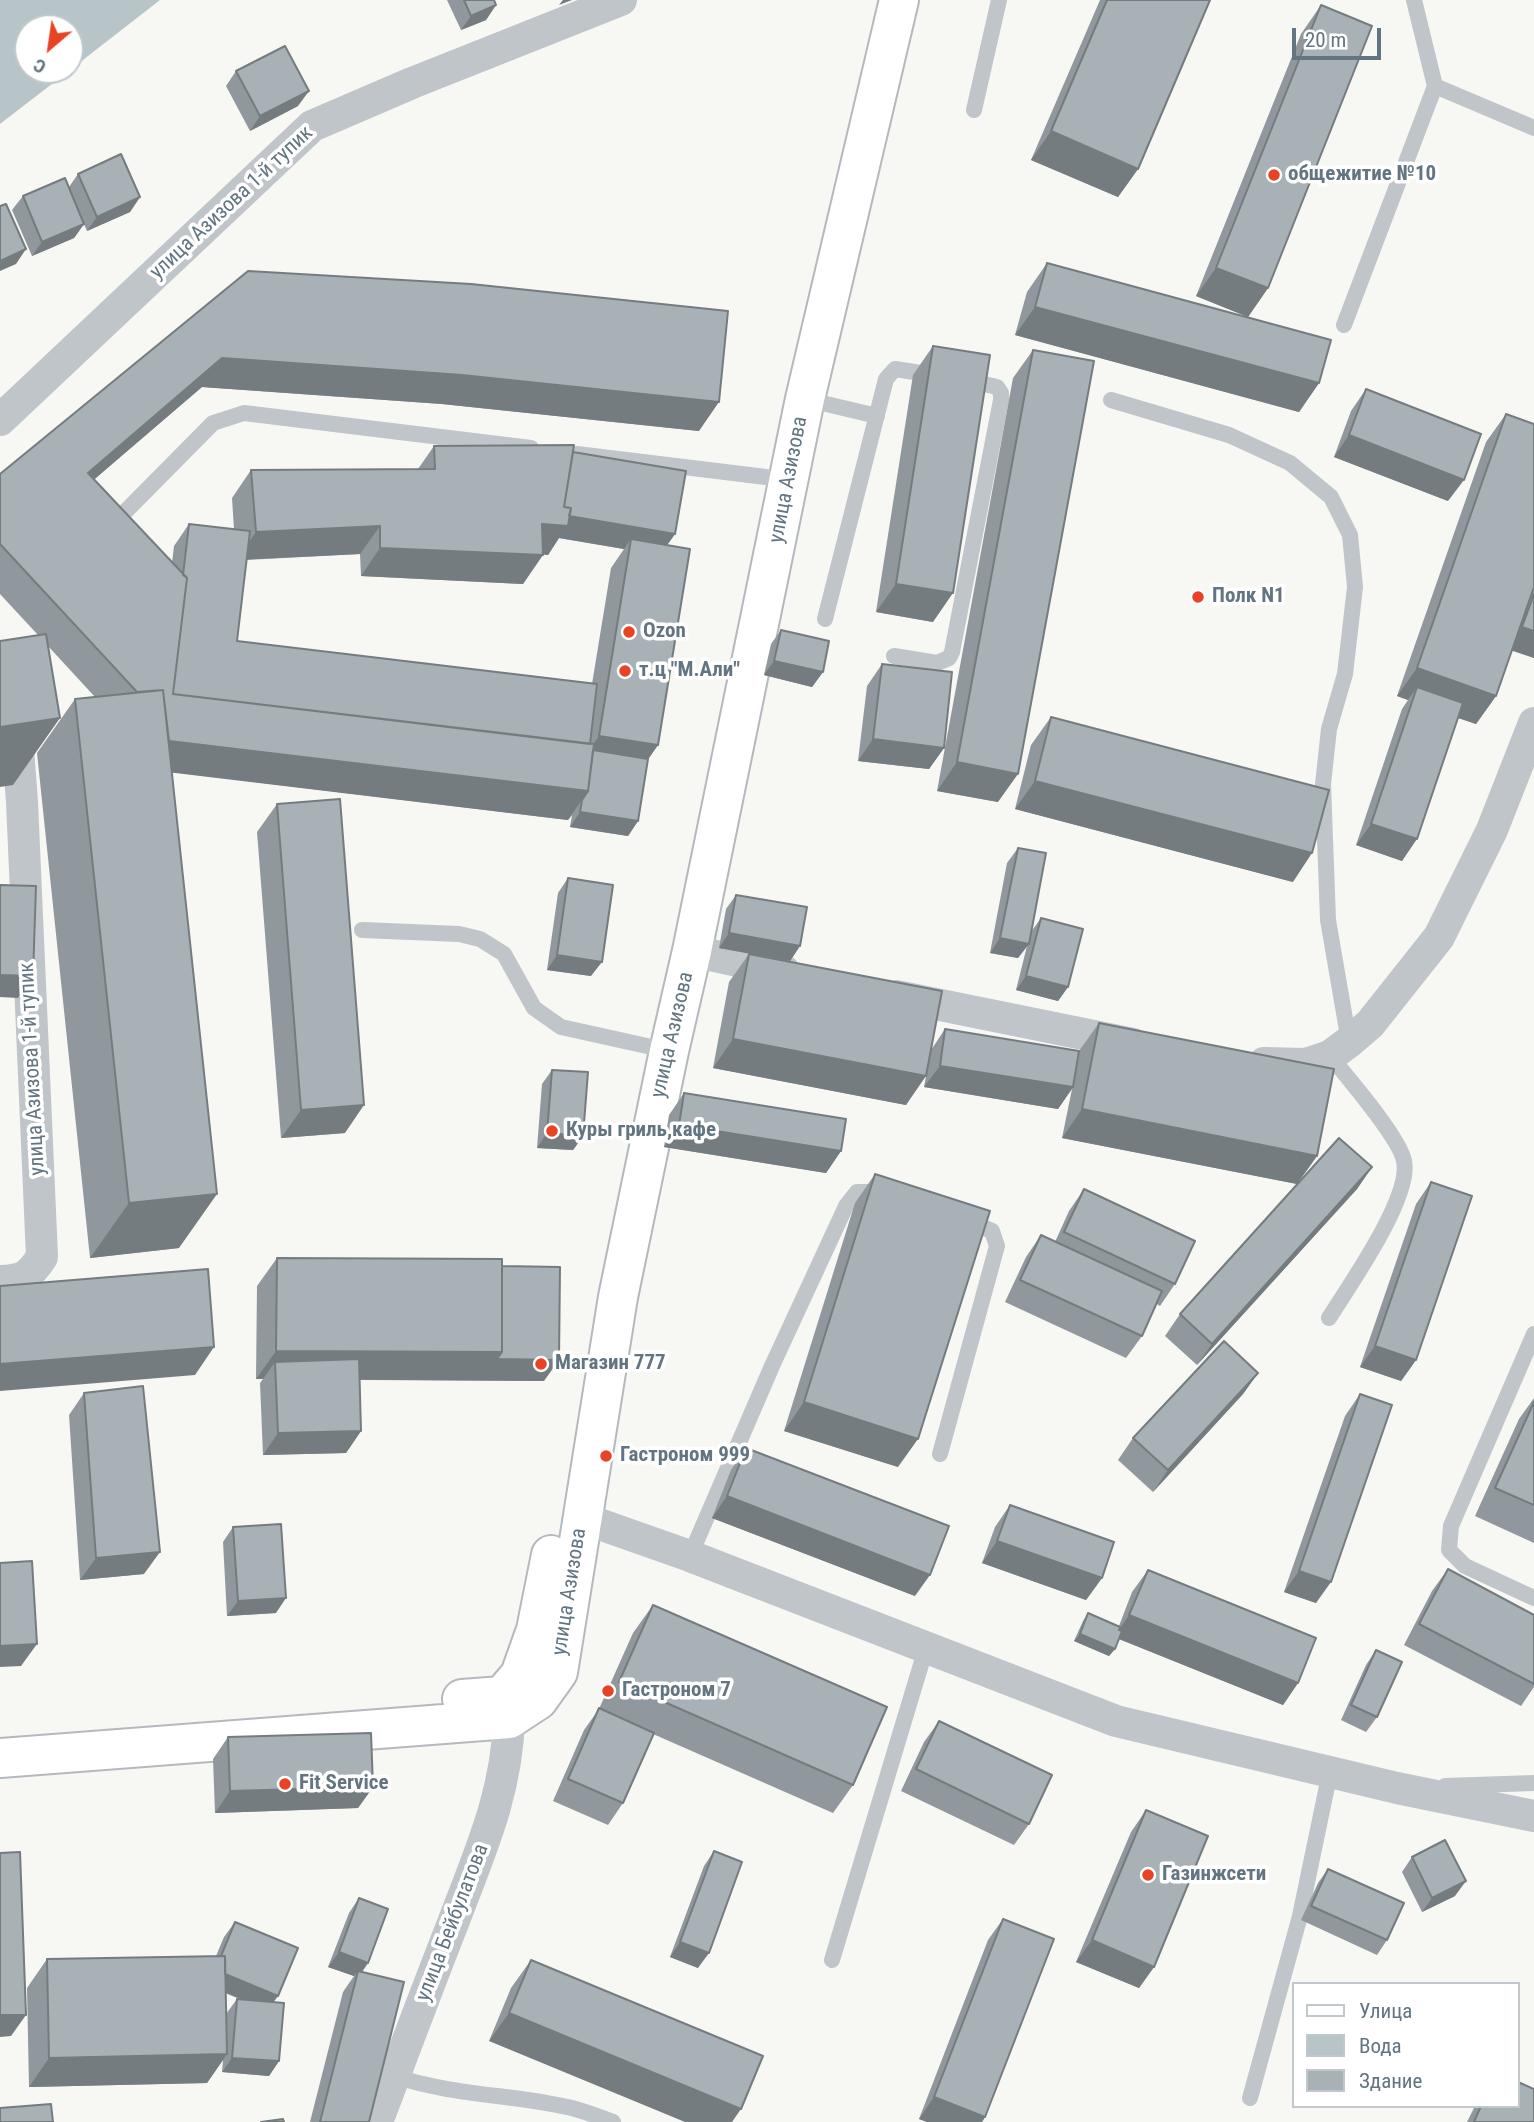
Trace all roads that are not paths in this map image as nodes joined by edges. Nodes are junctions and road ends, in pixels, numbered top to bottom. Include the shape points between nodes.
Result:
1 (621, 0) edge
2 (875, 0) edge
3 (899, 0) edge
4 (999, 0) edge
5 (1414, 0) edge
6 (1434, 86) junction
7 (974, 110) dead end
8 (1534, 128) edge
9 (1343, 325) dead end
10 (805, 399) junction
11 (1111, 400) dead end
12 (877, 416) junction
13 (0, 420) edge
14 (766, 477) junction
15 (119, 518) edge
16 (825, 619) dead end
17 (894, 656) dead end
18 (0, 665) edge
19 (1534, 723) edge
20 (11, 804) edge
21 (12, 899) edge
22 (362, 930) dead end
23 (692, 951) junction
24 (811, 977) edge
25 (864, 989) edge
26 (647, 1046) junction
27 (1158, 1049) edge
28 (1340, 1049) junction
29 (1239, 1063) edge
30 (898, 1200) edge
31 (950, 1215) edge
32 (0, 1281) edge
33 (1329, 1318) dead end
34 (1534, 1334) edge
35 (940, 1454) dead end
36 (582, 1518) junction
37 (690, 1556) junction
38 (1534, 1598) edge
39 (926, 1648) junction
40 (509, 1719) junction
41 (0, 1738) edge
42 (0, 1758) edge
43 (1331, 1772) junction
44 (1534, 1783) edge
45 (1397, 1788) junction
46 (1534, 1816) edge
47 (832, 1960) dead end
48 (394, 2076) junction
49 (1250, 2098) dead end
50 (377, 2122) edge
51 (613, 2122) edge

1 - 13 street, улица Азизова 1-й тупик via 312,126
2 - 14 main road, улица Азизова
3 - 10 main road, улица Азизова
4 - 7 lane
5 - 6 lane
6 - 8 lane
6 - 9 lane
10 - 12 lane
10 - 23 main road, улица Азизова
11 - 28 lane via 1229,435 1290,463 1331,497 1350,535 1355,587 1345,674 1329,729 1323,783 1328,920
12 - 16 lane
12 - 17 lane via 886,379 895,369 990,384 1001,393 952,652 937,663
14 - 15 lane via 244,413 214,423
14 - 26 main road, улица Азизова
18 - 20 street, улица Азизова 1-й тупик via 13,682
19 - 28 street via 1492,830 1439,937 1370,1024
20 - 21 street, улица Азизова 1-й тупик
21 - 32 street, улица Азизова 1-й тупик via 42,1257 22,1280
22 - 26 lane via 480,939 505,954 534,1008 561,1027
23 - 24 street
23 - 36 main road, улица Азизова via 618,1297
25 - 27 street
26 - 41 main road, улица Азизова via 536,1630 520,1675 502,1696
28 - 29 street via 1306,1064
28 - 33 lane via 1404,1161 1401,1190 1382,1231
30 - 37 lane via 857,1192 846,1206
31 - 35 lane via 992,1231 997,1245
34 - 38 lane via 1451,1526 1449,1550 1465,1566
36 - 37 street
36 - 40 main road, улица Азизова via 558,1672 538,1700
37 - 39 street
39 - 43 street via 1116,1721
39 - 47 lane
40 - 42 main road, улица Азизова
40 - 48 street, улица Бейбулатова via 502,1786
43 - 45 street
43 - 49 lane via 1300,1916
44 - 45 lane
45 - 46 street
48 - 50 street, улица Бейбулатова
48 - 51 lane via 464,2094 573,2108

